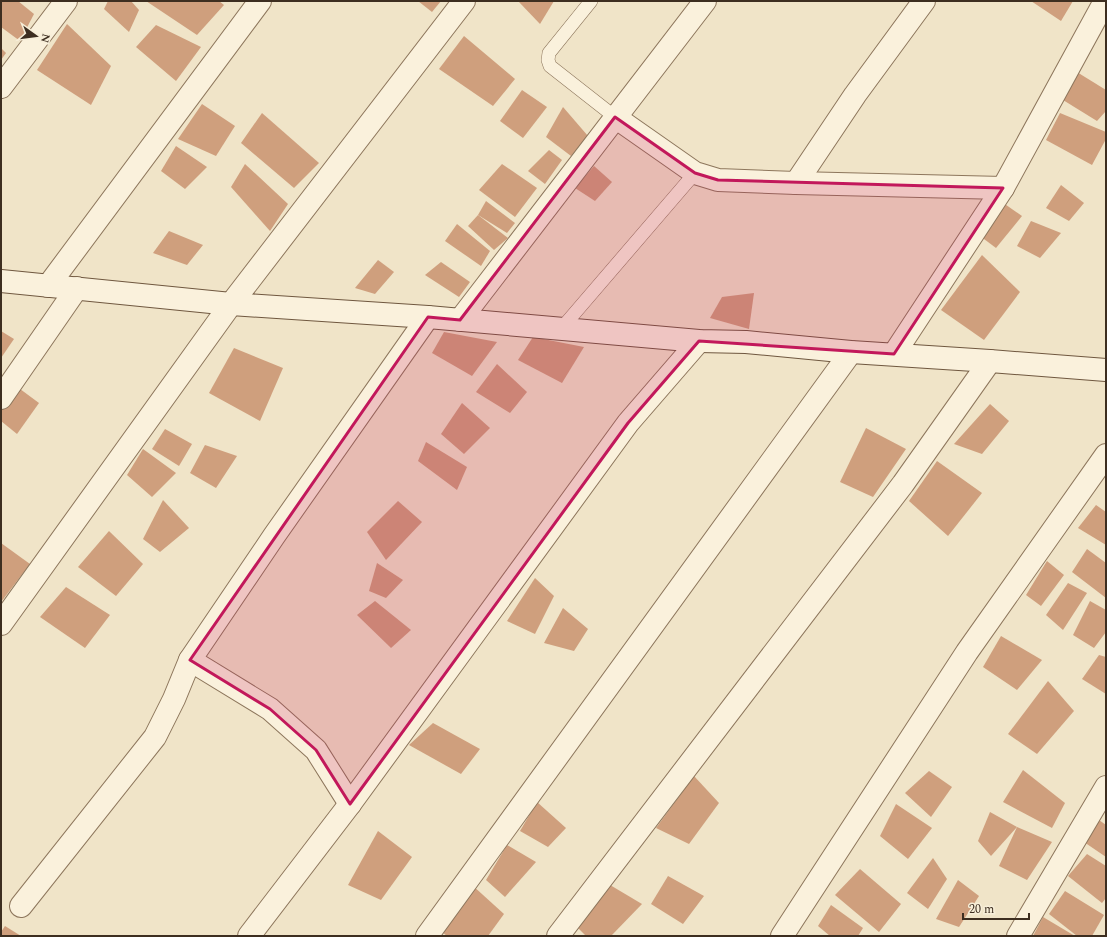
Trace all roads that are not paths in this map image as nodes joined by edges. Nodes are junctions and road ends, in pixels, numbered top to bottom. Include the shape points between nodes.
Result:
1 (66, 1) edge
2 (260, 1) edge
3 (464, 1) edge
4 (591, 1) edge
5 (705, 1) edge
6 (924, 1) edge
7 (1105, 1) edge
8 (1, 87) edge
9 (615, 118) junction
10 (695, 173) junction
11 (796, 183) junction
12 (1003, 188) junction
13 (1, 281) edge
14 (48, 286) junction
15 (77, 288) junction
16 (231, 304) junction
17 (428, 317) junction
18 (460, 320) junction
19 (561, 329) junction
20 (698, 341) junction
21 (851, 352) junction
22 (894, 354) junction
23 (990, 361) junction
24 (1106, 370) edge
25 (1, 398) edge
26 (1106, 455) edge
27 (1, 624) edge
28 (190, 660) junction
29 (1106, 787) edge
30 (350, 804) junction
31 (21, 906) dead end
32 (249, 936) edge
33 (427, 936) edge
34 (558, 936) edge
35 (782, 936) edge
36 (1018, 936) edge

1 - 8 street
2 - 14 street
3 - 16 street
4 - 9 lane via 549,53 548,60 550,66
5 - 9 street
6 - 11 street via 855,95
7 - 12 street
9 - 10 street
9 - 18 street
10 - 11 street via 718,180
10 - 19 lane
11 - 12 street
12 - 22 street
13 - 14 street
14 - 15 street
15 - 16 street
15 - 25 street
16 - 17 street
16 - 27 street
17 - 18 street
17 - 28 street
18 - 19 street
19 - 20 street
20 - 21 street via 746,342
20 - 30 street via 628,423
21 - 22 street
21 - 33 street
22 - 23 street
23 - 24 street
23 - 34 street via 903,484
26 - 35 street via 967,652
28 - 30 street via 270,709 316,750
28 - 31 street via 155,737
29 - 36 street
30 - 32 street

